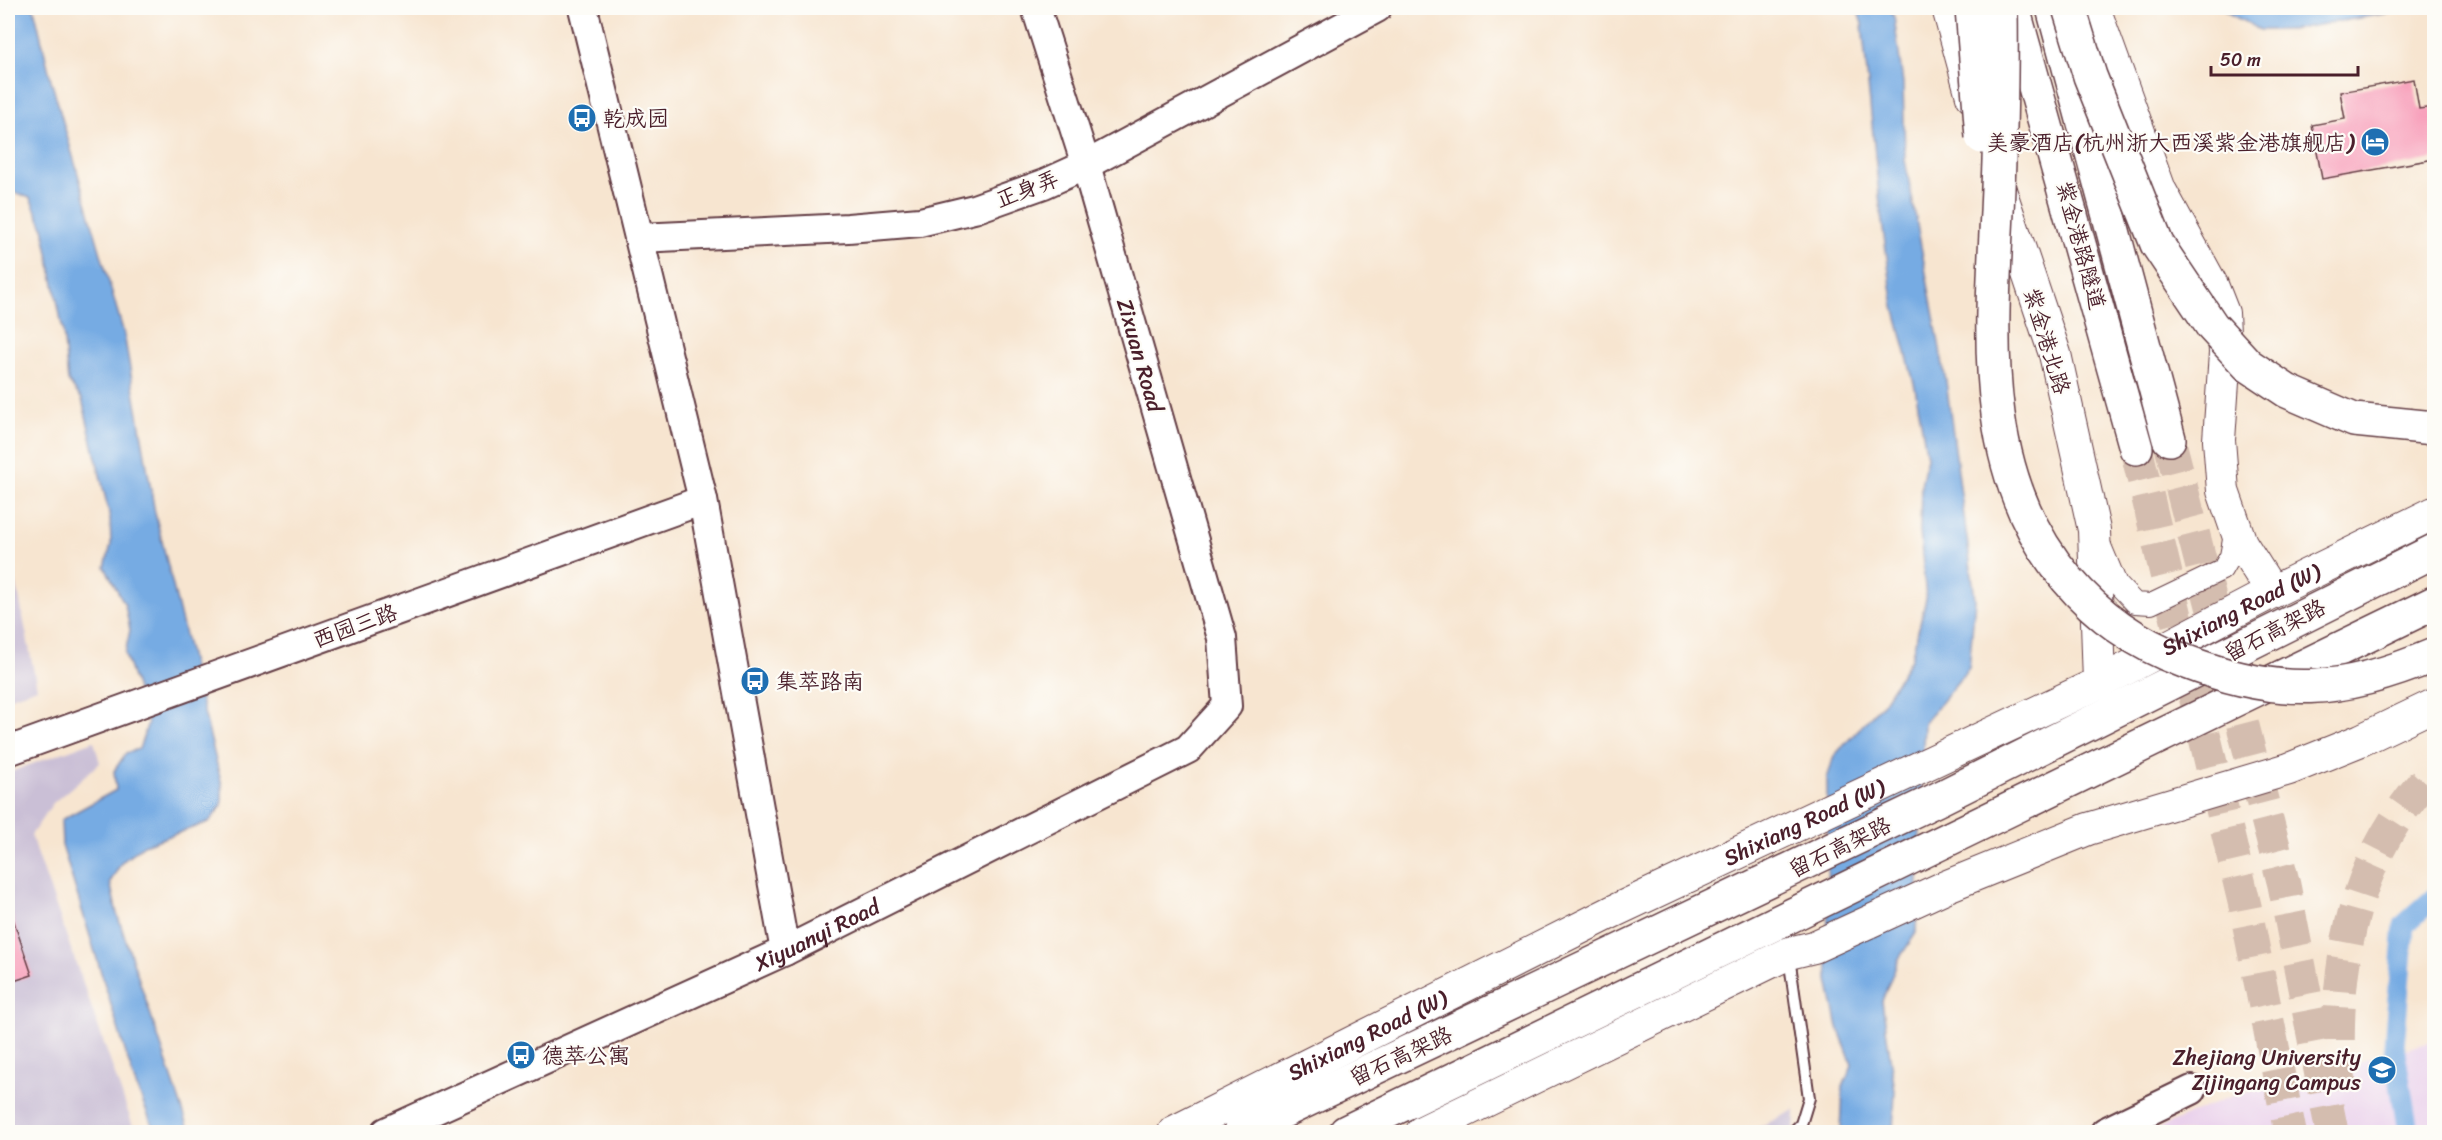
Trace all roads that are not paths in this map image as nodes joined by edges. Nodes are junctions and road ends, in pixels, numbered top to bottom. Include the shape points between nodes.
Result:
1 (583, 8) edge
2 (1036, 8) edge
3 (1377, 8) edge
4 (1948, 8) edge
5 (1972, 8) edge
6 (2001, 8) edge
7 (2013, 8) edge
8 (2053, 8) edge
9 (2069, 8) edge
10 (2094, 8) edge
11 (1086, 165) junction
12 (639, 238) junction
13 (1992, 306) junction
14 (2434, 428) edge
15 (2169, 439) tunnel mouth
16 (2136, 448) tunnel mouth
17 (703, 500) junction
18 (2434, 513) edge
19 (2236, 528) junction
20 (2094, 530) junction
21 (2434, 551) edge
22 (2272, 592) junction
23 (2434, 603) edge
24 (2434, 655) edge
25 (2098, 683) junction
26 (2434, 705) edge
27 (1227, 706) joint
28 (8, 751) edge
29 (1801, 950) junction
30 (785, 951) junction
31 (2192, 1090) dead end
32 (386, 1132) edge
33 (1174, 1132) edge
34 (1240, 1132) edge
35 (1346, 1132) edge
36 (1422, 1132) edge
37 (1793, 1132) edge
38 (2105, 1132) edge

1 - 12 street
2 - 11 street, Zixuan Road
3 - 11 street, 正身弄
4 - 20 main road, 紫金港北路 via 2021,257 2055,354
5 - 13 highway, bridge
6 - 13 highway, bridge via 2002,103
7 - 16 highway, 紫金港路隧道
8 - 15 highway, 紫金港路隧道
9 - 14 highway, bridge via 2090,76 2157,244 2212,326 2248,365 2287,391 2354,420
10 - 19 main road via 2160,190 2208,275 2223,314 2225,353 2219,440 2223,491
11 - 12 street, 正身弄 via 1004,198 920,222
11 - 27 street, Zixuan Road via 1222,638
12 - 17 street
13 - 24 highway, bridge via 1995,403 2007,468 2018,501 2037,537 2086,602 2142,642 2216,674 2254,682 2296,687 2345,685 2400,670
17 - 28 street, 西园三路
17 - 30 street
18 - 22 main road, Shixiang Road (W)
19 - 20 street via 2230,556 2222,570 2151,604 2135,603 2117,584
19 - 22 main road
20 - 25 main road, 紫金港北路
21 - 34 highway, 留石高架路 via 1938,800
22 - 25 main road, Shixiang Road (W)
23 - 35 highway, 留石高架路
25 - 33 main road, Shixiang Road (W) via 1612,912
26 - 29 main road via 2289,769 2088,829
27 - 30 street, Xiyuanyi Road via 1188,749
29 - 36 main road
29 - 37 lane via 1809,1098 1802,1124
30 - 32 street, Xiyuanyi Road
31 - 38 street

